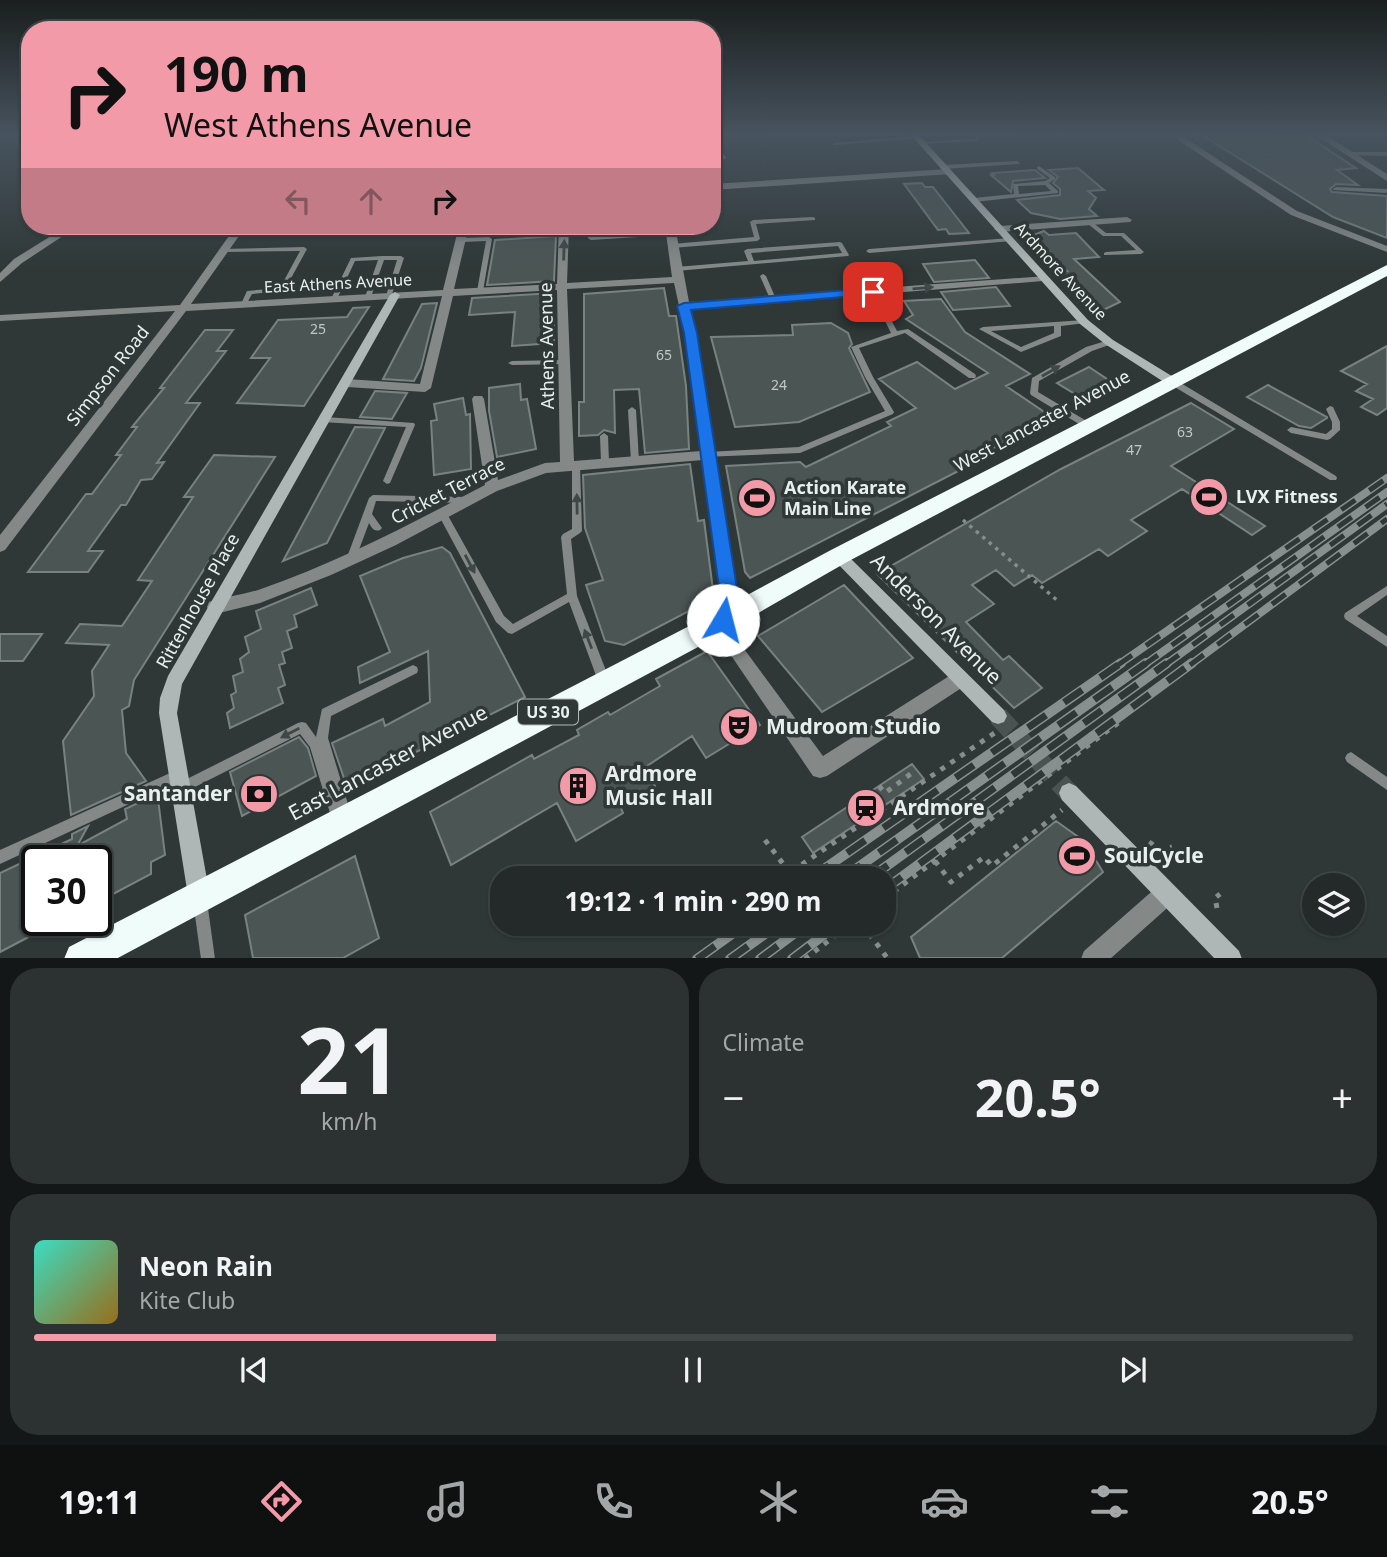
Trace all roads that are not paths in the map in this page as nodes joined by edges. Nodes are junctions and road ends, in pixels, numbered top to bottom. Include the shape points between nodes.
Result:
1 (820, 179) edge
2 (955, 179) edge
3 (1052, 179) edge
4 (1241, 179) edge
5 (1046, 183) junction
6 (721, 186) edge
7 (1336, 189) dead end
8 (1387, 191) edge
9 (1017, 196) junction
10 (974, 200) junction
11 (813, 219) dead end
12 (1127, 220) dead end
13 (1090, 223) junction
14 (999, 229) junction
15 (59, 235) edge
16 (235, 235) edge
17 (462, 235) edge
18 (482, 235) edge
19 (515, 235) edge
20 (565, 235) edge
21 (590, 235) edge
22 (620, 235) edge
23 (671, 235) edge
24 (489, 237) junction
25 (461, 240) junction
26 (1010, 240) junction
27 (673, 246) junction
28 (1387, 249) edge
29 (225, 250) junction
30 (869, 251) dead end
31 (1106, 254) dead end
32 (382, 258) junction
33 (752, 263) junction
34 (1387, 270) edge
35 (677, 275) junction
36 (763, 276) dead end
37 (1043, 278) junction
38 (0, 279) edge
39 (562, 287) junction
40 (480, 291) junction
41 (873, 292) junction
42 (448, 293) junction
43 (392, 295) junction
44 (368, 297) junction
45 (334, 299) junction
46 (773, 299) junction
47 (244, 304) junction
48 (684, 306) junction
49 (183, 307) junction
50 (0, 318) edge
51 (1084, 322) junction
52 (1057, 324) junction
53 (895, 333) junction
54 (1109, 342) junction
55 (565, 362) junction
56 (512, 363) dead end
57 (972, 376) dead end
58 (1171, 381) junction
59 (347, 383) junction
60 (478, 399) dead end
61 (1330, 409) dead end
62 (632, 410) dead end
63 (325, 420) junction
64 (1087, 425) junction
65 (1291, 430) dead end
66 (604, 436) dead end
67 (707, 455) junction
68 (635, 461) junction
69 (605, 462) junction
70 (572, 465) junction
71 (1333, 478) dead end
72 (387, 481) dead end
73 (492, 487) junction
74 (408, 498) junction
75 (469, 500) junction
76 (414, 509) dead end
77 (367, 514) junction
78 (443, 514) junction
79 (377, 528) dead end
80 (0, 546) edge
81 (839, 556) junction
82 (351, 560) junction
83 (1387, 590) edge
84 (572, 596) junction
85 (215, 607) junction
86 (723, 620) junction
87 (1387, 642) edge
88 (413, 670) dead end
89 (960, 679) junction
90 (604, 682) junction
91 (1001, 722) tunnel mouth
92 (1351, 758) dead end
93 (180, 782) junction
94 (1387, 784) edge
95 (1072, 797) tunnel mouth
96 (343, 821) junction
97 (0, 858) edge
98 (1166, 894) junction
99 (199, 896) junction
100 (81, 958) edge
101 (208, 958) edge
102 (1092, 958) edge
103 (1231, 958) edge

1 - 6 street
2 - 10 street, Ardmore Avenue
3 - 5 lane
4 - 28 street via 1294,213
5 - 9 lane via 1015,185
5 - 9 lane via 1056,192
7 - 8 lane
9 - 10 lane
10 - 14 street, Ardmore Avenue
11 - 27 lane via 753,222 757,239
12 - 13 street
13 - 14 street
13 - 31 lane via 1105,235 1122,234 1141,253
14 - 26 street, Ardmore Avenue
15 - 38 street via 18,261
16 - 29 street, Simpson Road
17 - 25 street
18 - 24 lane
19 - 24 lane
39 -> 20 street, Athens Avenue
21 - 22 lane
23 - 27 street
24 - 25 lane
24 - 40 lane
25 - 42 street
26 - 30 lane
26 - 37 street, Ardmore Avenue
27 - 35 street
29 - 47 lane via 304,249 282,290 249,292
29 - 49 street, Simpson Road
32 - 43 lane via 401,258
32 - 44 lane
32 - 45 lane via 353,259
33 - 33 lane via 765,262 846,255 840,244 747,251
33 - 35 lane
34 - 58 highway, West Lancaster Avenue / US 30
35 - 39 street, East Athens Avenue
35 - 48 street
36 - 46 lane
41 -> 37 street
37 - 51 street, Ardmore Avenue
39 - 40 street, East Athens Avenue
39 - 55 street, Athens Avenue
40 - 42 street, East Athens Avenue
41 - 46 street
41 - 53 lane
42 - 43 street, East Athens Avenue
42 - 59 street via 425,388
43 - 44 street, East Athens Avenue
43 - 59 street, Rittenhouse Place
44 - 45 street, East Athens Avenue
45 - 47 street, East Athens Avenue
46 - 48 street
47 - 49 street, East Athens Avenue
48 - 67 street
49 - 50 street, East Athens Avenue
49 - 80 street, Simpson Road
51 - 52 lane
51 - 54 street, Ardmore Avenue
52 - 52 lane via 1058,334 1021,350 983,329
53 - 57 lane via 906,330
53 - 67 lane via 855,347 890,412 800,450
54 - 58 street, Ardmore Avenue
64 -> 54 lane via 1034,393 1035,380
55 - 56 lane
55 - 70 street, Athens Avenue
58 - 64 highway, West Lancaster Avenue / US 30
58 - 71 lane
59 - 63 street, Rittenhouse Place
60 - 73 street
61 - 65 lane via 1336,430 1327,437
62 - 68 lane
63 - 72 lane via 411,425
63 - 85 street, Rittenhouse Place
64 - 81 highway, West Lancaster Avenue / US 30
66 - 69 lane
67 - 68 street, Cricket Terrace
67 - 86 street via 729,595
68 - 69 street, Cricket Terrace
69 - 70 street, Cricket Terrace
70 - 73 street, Cricket Terrace via 544,468
84 -> 70 lane via 566,537 577,531
73 - 75 street, Cricket Terrace
74 - 75 lane
74 - 76 lane
74 - 77 lane via 373,498
75 - 78 street, Cricket Terrace
77 - 79 lane
77 - 82 lane
78 - 82 street, Cricket Terrace
78 -> 84 lane via 500,619 513,630
81 - 86 highway, West Lancaster Avenue / US 30
81 - 89 street, Anderson Avenue
82 - 85 street, Cricket Terrace via 260,596
83 - 87 lane via 1349,616
90 -> 84 lane
85 - 93 street, Rittenhouse Place via 169,698
86 - 89 street via 732,645 820,769
86 - 90 highway, East Lancaster Avenue / US 30
88 - 96 lane via 326,713 322,737
89 - 91 street, Anderson Avenue
90 - 96 highway, East Lancaster Avenue / US 30
92 - 94 lane
96 -> 93 lane via 315,744 302,727
93 - 97 lane
93 - 99 street, Rittenhouse Place
95 - 98 street
96 - 99 highway, East Lancaster Avenue / US 30
98 - 102 street
98 - 103 street
99 - 100 highway, East Lancaster Avenue / US 30
99 - 101 lane, Rittenhouse Place

